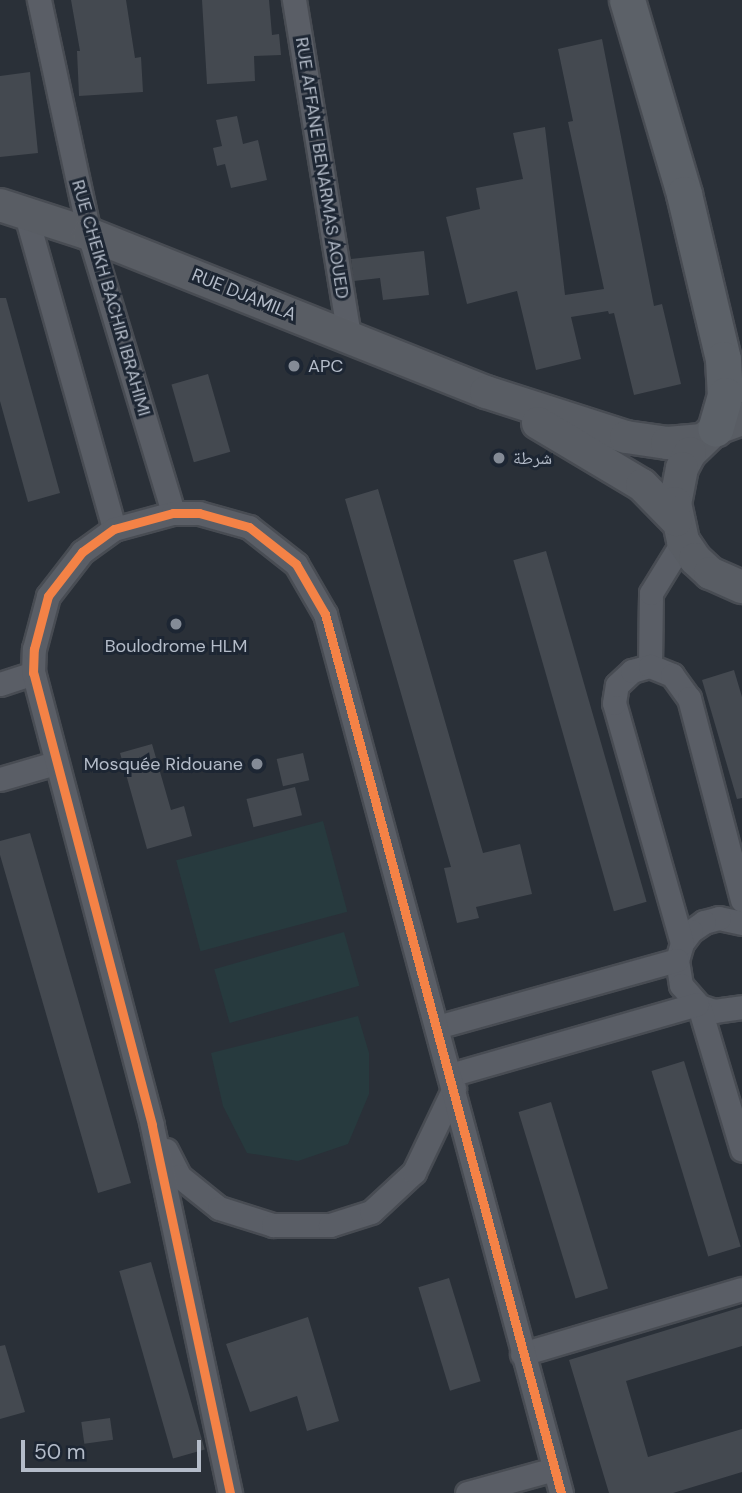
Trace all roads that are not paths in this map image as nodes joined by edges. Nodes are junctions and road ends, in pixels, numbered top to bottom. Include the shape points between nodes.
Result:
1 (39, 0) edge
2 (294, 0) edge
3 (627, 0) edge
4 (684, 194) junction
5 (13, 210) edge
6 (89, 234) junction
7 (742, 333) edge
8 (349, 337) junction
9 (486, 392) junction
10 (720, 429) edge
11 (173, 513) junction
12 (114, 529) junction
13 (680, 530) junction
14 (742, 587) edge
15 (650, 666) junction
16 (33, 673) junction
17 (0, 684) edge
18 (55, 763) junction
19 (0, 779) edge
20 (742, 900) edge
21 (742, 923) edge
22 (679, 952) junction
23 (698, 1005) junction
24 (742, 1007) edge
25 (437, 1027) junction
26 (452, 1082) junction
27 (152, 1125) junction
28 (742, 1150) edge
29 (742, 1289) edge
30 (522, 1354) junction
31 (554, 1469) junction
32 (230, 1493) edge
33 (467, 1493) edge
34 (561, 1493) edge

1 - 6 street, RUE CHEIKH BACHIR IBRAHIMI
2 - 8 street, RUE AFFANE BENARMAS AOUED
3 - 4 main road
4 - 7 main road
4 - 10 main road via 726,378
5 - 6 street, RUE DJAMILA
5 - 12 street
6 - 8 street, RUE DJAMILA
6 - 11 street, RUE CHEIKH BACHIR IBRAHIMI
8 - 9 street, RUE DJAMILA
9 - 10 street via 626,437 667,443
9 - 13 street via 642,485
10 - 13 street via 682,468 676,485
11 - 12 street
11 - 25 street via 200,513 249,527 296,564 319,602
12 - 16 street via 82,552 48,596 34,649
13 - 14 street via 695,559 710,573
13 - 15 street via 651,593
15 - 20 street via 672,675 688,698
15 - 22 street via 632,671 617,685 614,703
16 - 17 street
16 - 18 street
18 - 19 street
18 - 27 street
21 - 22 street via 719,918 704,922 691,931
22 - 23 street via 681,985
22 - 25 street
23 - 24 street via 714,1011
23 - 26 street
23 - 28 street
25 - 26 street
26 - 27 street via 414,1172 371,1212 330,1226 273,1225 219,1208 179,1176
26 - 30 street
27 - 32 street
29 - 30 street
30 - 31 street
31 - 33 street
31 - 34 street

